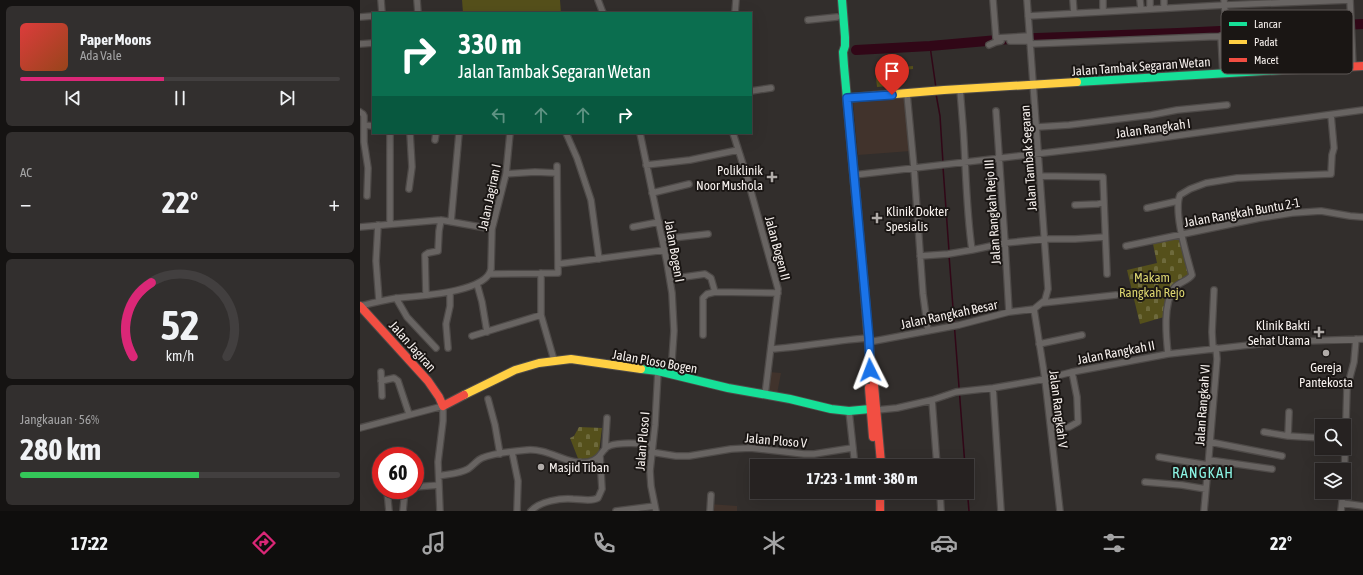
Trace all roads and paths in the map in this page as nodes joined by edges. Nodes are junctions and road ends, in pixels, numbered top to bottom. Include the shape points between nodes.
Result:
1 (381, 0) edge
2 (417, 0) edge
3 (598, 0) edge
4 (736, 0) edge
5 (836, 0) edge
6 (842, 0) edge
7 (993, 0) edge
8 (1027, 0) edge
9 (1073, 0) edge
10 (1103, 0) edge
11 (1140, 0) edge
12 (1150, 0) edge
13 (1164, 0) edge
14 (1350, 0) edge
15 (1306, 1) edge
16 (1224, 2) edge
17 (1260, 2) edge
18 (1270, 2) edge
19 (1202, 3) edge
20 (1164, 8) junction
21 (1141, 9) junction
22 (1150, 9) junction
23 (1351, 10) edge
24 (1103, 11) junction
25 (382, 12) edge
26 (418, 12) edge
27 (603, 12) edge
28 (735, 12) edge
29 (1074, 13) junction
30 (372, 16) edge
31 (1028, 16) junction
32 (360, 17) edge
33 (837, 17) junction
34 (808, 20) dead end
35 (1221, 35) edge
36 (1030, 41) junction
37 (372, 42) edge
38 (360, 44) edge
39 (989, 45) dead end
40 (843, 52) junction
41 (1363, 66) edge
42 (1353, 67) edge
43 (1221, 73) edge
44 (1033, 85) junction
45 (771, 88) dead end
46 (960, 89) junction
47 (752, 91) edge
48 (907, 94) junction
49 (847, 98) junction
50 (1227, 105) dead end
51 (996, 110) dead end
52 (1363, 110) edge
53 (360, 112) edge
54 (1331, 115) junction
55 (364, 126) junction
56 (372, 126) edge
57 (1037, 127) junction
58 (390, 134) edge
59 (410, 134) edge
60 (436, 134) edge
61 (459, 134) edge
62 (510, 134) edge
63 (566, 134) edge
64 (640, 134) edge
65 (733, 134) edge
66 (435, 140) dead end
67 (362, 146) edge
68 (738, 150) junction
69 (1039, 154) junction
70 (999, 158) junction
71 (965, 162) junction
72 (646, 165) junction
73 (557, 166) dead end
74 (914, 168) junction
75 (557, 173) junction
76 (506, 174) junction
77 (854, 175) junction
78 (1040, 176) junction
79 (689, 184) dead end
80 (409, 189) dead end
81 (652, 193) junction
82 (367, 196) dead end
83 (1178, 201) junction
84 (1104, 202) junction
85 (1075, 205) dead end
86 (1148, 208) dead end
87 (1363, 217) edge
88 (441, 220) junction
89 (451, 222) junction
90 (659, 222) junction
91 (390, 224) junction
92 (378, 225) junction
93 (360, 227) edge
94 (633, 227) dead end
95 (492, 229) junction
96 (708, 234) dead end
97 (1181, 235) junction
98 (1105, 237) junction
99 (663, 239) junction
100 (1044, 239) junction
101 (1005, 243) junction
102 (1126, 246) dead end
103 (665, 250) junction
104 (972, 250) junction
105 (920, 256) junction
106 (599, 259) junction
107 (558, 264) junction
108 (541, 273) junction
109 (490, 274) junction
110 (1107, 274) dead end
111 (670, 279) junction
112 (477, 284) junction
113 (1214, 290) dead end
114 (450, 292) junction
115 (715, 292) junction
116 (778, 293) junction
117 (426, 295) junction
118 (1116, 295) dead end
119 (396, 298) junction
120 (379, 301) junction
121 (1042, 303) junction
122 (360, 306) edge
123 (1034, 309) junction
124 (1009, 312) junction
125 (542, 315) junction
126 (928, 331) junction
127 (487, 332) junction
128 (703, 335) dead end
129 (1082, 335) dead end
130 (472, 336) dead end
131 (1356, 339) junction
132 (1363, 339) edge
133 (869, 340) junction
134 (1039, 344) junction
135 (436, 348) dead end
136 (448, 348) dead end
137 (1215, 348) junction
138 (771, 349) junction
139 (1168, 354) junction
140 (554, 360) junction
141 (658, 371) junction
142 (381, 372) dead end
143 (1072, 372) junction
144 (671, 374) junction
145 (1045, 379) junction
146 (381, 381) junction
147 (993, 388) junction
148 (765, 395) junction
149 (382, 396) dead end
150 (488, 399) dead end
151 (932, 400) junction
152 (443, 406) junction
153 (873, 410) junction
154 (850, 411) junction
155 (1289, 412) dead end
156 (409, 414) junction
157 (607, 418) dead end
158 (1346, 419) edge
159 (360, 428) edge
160 (1051, 428) junction
161 (1264, 432) dead end
162 (1288, 436) junction
163 (1315, 438) edge
164 (1210, 442) junction
165 (653, 444) junction
166 (852, 448) junction
167 (605, 449) junction
168 (512, 452) junction
169 (651, 452) junction
170 (500, 454) junction
171 (600, 456) junction
172 (1282, 456) dead end
173 (1159, 458) dead end
174 (854, 459) edge
175 (875, 459) edge
176 (880, 459) edge
177 (936, 459) edge
178 (1209, 463) junction
179 (1272, 469) dead end
180 (438, 476) junction
181 (1145, 482) dead end
182 (439, 485) junction
183 (424, 486) edge
184 (1206, 489) junction
185 (710, 495) dead end
186 (388, 499) edge
187 (404, 499) edge
188 (880, 499) edge
189 (940, 499) edge
190 (1342, 499) edge
191 (542, 504) junction
192 (1342, 504) junction
193 (1363, 506) edge
194 (655, 508) edge
195 (389, 511) edge
196 (403, 511) edge
197 (440, 511) edge
198 (517, 511) edge
199 (531, 511) edge
200 (543, 511) edge
201 (616, 511) edge
202 (710, 511) edge
203 (880, 511) edge
204 (941, 511) edge
205 (1001, 511) edge
206 (1060, 511) edge
207 (1204, 511) edge
208 (1341, 511) edge

1 - 25 street
2 - 26 street
3 - 27 street
4 - 28 street
5 - 33 street
6 - 40 street via 845,37
7 - 36 street via 996,38 1010,37
8 - 31 street, Jalan Tambak Segaran
9 - 29 street
10 - 24 street
11 - 21 street
12 - 22 street
13 - 20 street
14 - 15 street
14 - 23 street
15 - 18 street
16 - 17 street
16 - 19 street
17 - 18 street
19 - 20 street
20 - 22 street
21 - 22 street
21 - 24 street
24 - 29 street
29 - 31 street
30 - 32 street
31 - 36 street, Jalan Tambak Segaran
33 - 34 street
33 - 40 street via 840,47
35 - 36 street
36 - 39 street via 998,41
36 - 44 street, Jalan Tambak Segaran
37 - 38 street
40 - 49 street
41 - 42 street, Jalan Tambak Segaran Wetan
43 - 44 street, Jalan Tambak Segaran Wetan
44 - 46 street, Jalan Tambak Segaran Wetan
44 - 57 street, Jalan Tambak Segaran
45 - 47 street
46 - 48 street, Jalan Tambak Segaran Wetan
46 - 71 street
48 - 49 street
48 - 74 street
49 - 77 street
50 - 57 street
51 - 70 street, Jalan Rangkah Rejo III
52 - 54 street, Jalan Rangkah I
53 - 55 street via 364,115
54 - 69 street, Jalan Rangkah I
54 - 83 street via 1334,148 1331,174 1237,178 1212,182 1185,191
55 - 56 street
55 - 67 street
57 - 69 street, Jalan Tambak Segaran
58 - 91 street
59 - 80 street via 412,167
60 - 66 street
61 - 89 street
62 - 76 street, Jalan Jagiran I
63 - 106 street via 592,200
64 - 72 street, Jalan Bogen I
65 - 68 street, Jalan Bogen II
67 - 82 street via 368,164
68 - 72 street via 690,160
68 - 116 street, Jalan Bogen II via 776,278
69 - 70 street, Jalan Rangkah I
69 - 78 street, Jalan Tambak Segaran
70 - 71 street, Jalan Rangkah I
70 - 101 street, Jalan Rangkah Rejo III
71 - 74 street, Jalan Rangkah I
71 - 104 street
72 - 81 street, Jalan Bogen I
73 - 75 street
74 - 77 street, Jalan Rangkah I
74 - 105 street
75 - 76 street
75 - 107 street
76 - 95 street, Jalan Jagiran I
77 - 133 street
78 - 84 street via 1103,177
78 - 100 street, Jalan Tambak Segaran
79 - 81 street
81 - 90 street, Jalan Bogen I
83 - 86 street
83 - 97 street
84 - 85 street
84 - 98 street
87 - 97 street, Jalan Rangkah Buntu 2-1 via 1321,212 1292,213
88 - 89 street
88 - 91 street
88 - 117 street via 438,251 425,255
89 - 95 street
90 - 94 street
90 - 99 street, Jalan Bogen I
91 - 92 street
92 - 93 street
92 - 120 street via 376,261
95 - 109 street, Jalan Jagiran I
96 - 99 street
97 - 102 street, Jalan Rangkah Buntu 2-1
97 - 139 street via 1192,275 1173,290 1166,318
98 - 100 street
98 - 110 street
99 - 103 street, Jalan Bogen I
100 - 101 street
100 - 121 street, Jalan Tambak Segaran via 1048,289 1047,297
101 - 104 street
101 - 124 street, Jalan Rangkah Rejo III
103 - 106 street
103 - 111 street, Jalan Bogen I
104 - 105 street
105 - 126 street via 922,294
106 - 107 street
107 - 108 street via 558,273
108 - 109 street
108 - 125 street
109 - 112 street
111 - 115 street via 708,274
111 - 144 street, Jalan Bogen I via 674,315
112 - 114 street
112 - 127 street
113 - 137 street, Jalan Rangkah VI via 1212,332
114 - 117 street
114 - 136 street via 446,324
115 - 116 street
115 - 128 street via 703,298
116 - 138 street, Jalan Bogen II
117 - 119 street
118 - 121 street
119 - 120 street
119 - 135 street via 407,317
120 - 122 street
121 - 123 street
122 - 152 street, Jalan Jagiran via 428,381
123 - 124 street, Jalan Rangkah Besar
123 - 134 street, Jalan Rangkah V
124 - 126 street, Jalan Rangkah Besar
125 - 127 street
125 - 140 street
126 - 133 street, Jalan Rangkah Besar
127 - 130 street
129 - 134 street
131 - 132 street, Jalan Rangkah II
131 - 137 street, Jalan Rangkah II via 1277,342
131 - 158 street via 1354,362 1347,388
133 - 138 street, Jalan Rangkah Besar via 846,339
133 - 153 street via 868,374
134 - 145 street, Jalan Rangkah V
137 - 139 street, Jalan Rangkah II
137 - 164 street, Jalan Rangkah VI
138 - 148 street, Jalan Bogen II
139 - 143 street, Jalan Rangkah II
140 - 141 street, Jalan Ploso Bogen via 571,359
140 - 152 street, Jalan Ploso Bogen via 515,370
141 - 144 street, Jalan Ploso Bogen
141 - 165 street, Jalan Ploso I
142 - 146 street
143 - 145 street, Jalan Rangkah II
143 - 160 street via 1078,422 1069,427
144 - 148 street, Jalan Ploso Bogen
145 - 147 street, Jalan Rangkah II
145 - 160 street, Jalan Rangkah V
146 - 149 street
146 - 156 street via 394,378 398,381
147 - 151 street, Jalan Rangkah II via 959,391
147 - 205 street
148 - 154 street, Jalan Ploso Bogen via 823,408
150 - 170 street
151 - 153 street, Jalan Rangkah II via 897,408
151 - 177 street
152 - 156 street
152 - 180 street
153 - 154 street, Jalan Ploso Bogen
153 - 175 street
153 - 176 street
154 - 166 street
155 - 162 street
156 - 159 street
157 - 167 street
160 - 206 street, Jalan Rangkah V
161 - 162 street
162 - 163 street
164 - 172 street
164 - 178 street, Jalan Rangkah VI
165 - 167 street via 619,444
165 - 169 street, Jalan Ploso I
166 - 169 street, Jalan Ploso V via 814,454 750,448 731,448 689,456
166 - 174 street
167 - 171 street
168 - 170 street
168 - 171 street via 536,450 582,462 592,461
168 - 198 street via 518,481
169 - 194 street, Jalan Ploso I via 650,486
170 - 180 street via 482,458 462,472
171 - 191 street via 602,489 598,498 560,500
173 - 178 street
178 - 179 street
178 - 184 street, Jalan Rangkah VI
180 - 182 street
181 - 184 street
182 - 183 street
182 - 197 street
184 - 207 street, Jalan Rangkah VI
185 - 202 street
186 - 195 street
187 - 196 street
188 - 203 street
189 - 204 street
190 - 192 street
191 - 199 street
191 - 200 street
192 - 193 street
192 - 208 street
194 - 201 street

